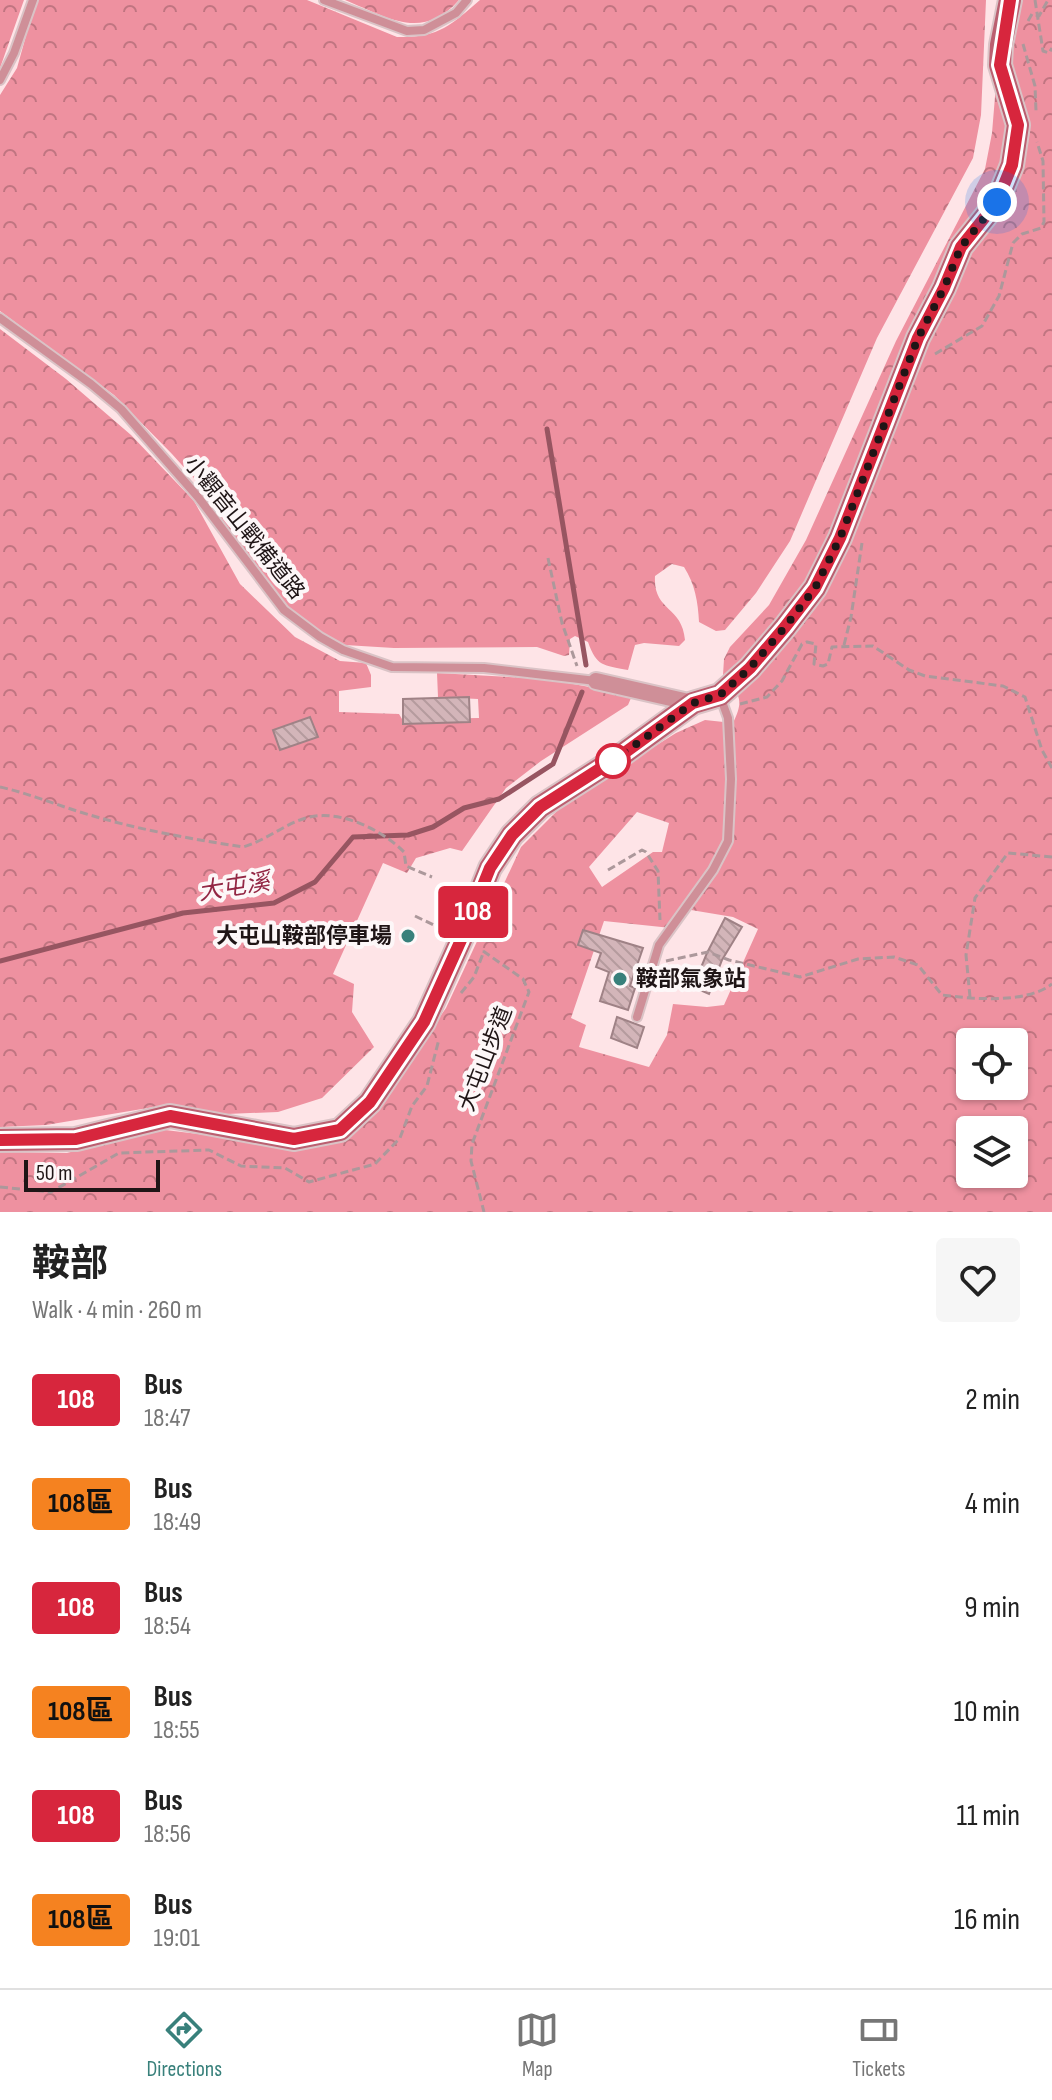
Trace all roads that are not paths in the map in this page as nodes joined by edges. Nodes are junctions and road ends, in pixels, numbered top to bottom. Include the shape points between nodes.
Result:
1 (33, 0) edge
2 (324, 0) edge
3 (467, 0) edge
4 (1010, 0) edge
5 (0, 80) edge
6 (0, 318) edge
7 (588, 679) joint
8 (723, 702) junction
9 (693, 703) junction
10 (637, 1017) dead end
11 (0, 1140) edge

1 - 5 lane
2 - 3 lane via 407,31 424,30 456,13
4 - 8 main road via 1000,65 1018,125 1012,165 997,202 961,247 918,338 840,538 815,588
6 - 7 lane, 小觀音山戰備道路 via 121,409 198,497 284,610 320,637 392,667 484,668
7 - 9 street
8 - 9 main road
8 - 10 lane via 731,779 728,841 659,945
9 - 11 main road via 540,807 512,835 490,868 424,1022 370,1102 340,1130 294,1139 170,1116 76,1139

